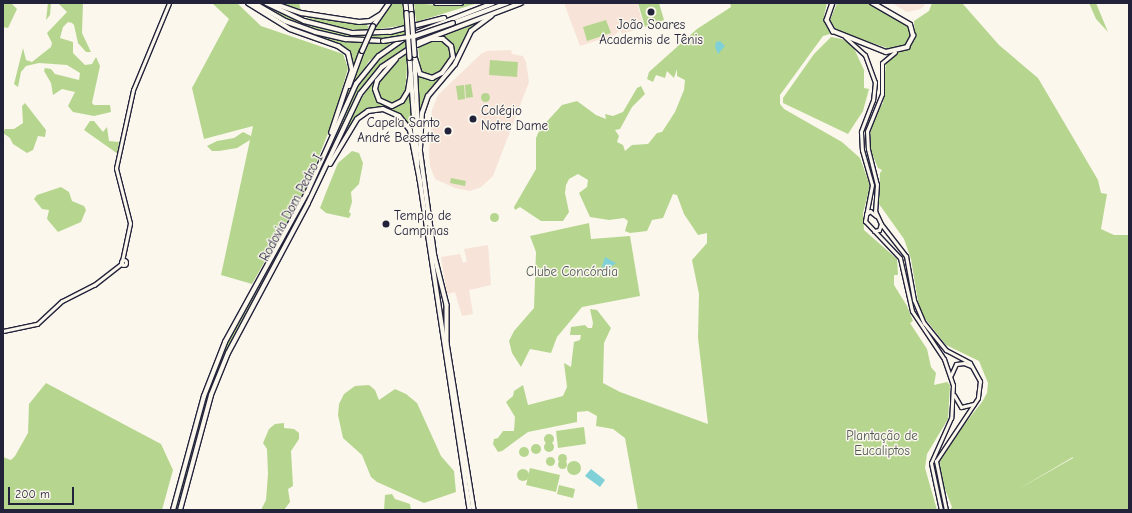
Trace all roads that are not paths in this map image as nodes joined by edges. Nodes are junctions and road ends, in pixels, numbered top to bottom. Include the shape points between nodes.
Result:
1 (169, 3) edge
2 (248, 3) edge
3 (254, 3) edge
4 (266, 3) edge
5 (272, 3) edge
6 (389, 3) edge
7 (406, 3) edge
8 (411, 3) edge
9 (436, 3) edge
10 (461, 3) edge
11 (489, 3) edge
12 (493, 3) edge
13 (507, 3) edge
14 (521, 3) edge
15 (526, 3) edge
16 (833, 3) edge
17 (872, 3) edge
18 (382, 14) junction
19 (844, 36) junction
20 (406, 50) junction
21 (895, 52) junction
22 (414, 57) junction
23 (411, 73) junction
24 (341, 103) junction
25 (420, 149) junction
26 (313, 180) junction
27 (420, 182) junction
28 (308, 203) junction
29 (865, 216) junction
30 (877, 217) junction
31 (881, 224) junction
32 (872, 230) junction
33 (443, 288) junction
34 (436, 289) junction
35 (438, 305) junction
36 (447, 305) junction
37 (3, 331) edge
38 (972, 366) junction
39 (951, 378) junction
40 (954, 393) junction
41 (975, 403) junction
42 (173, 510) edge
43 (182, 510) edge
44 (470, 510) edge
45 (474, 510) edge
46 (942, 510) edge
47 (946, 510) edge

1 - 37 main road via 133,90 116,168 130,223 122,262 94,285 62,301 37,324
2 - 24 highway via 290,29 338,46 348,53 352,70
3 - 13 highway, bridge via 285,21 315,32 383,41 415,36
4 - 11 highway via 304,22 359,33 390,32
5 - 18 highway via 301,13 359,22 370,21
6 - 18 highway
7 - 22 main road, bridge
8 - 22 main road, bridge
9 - 10 highway
12 - 26 highway, Rodovia Dom Pedro I via 419,30 379,56 362,75 350,96
14 - 20 highway, Rodovia Dom Pedro I via 443,31
15 - 25 highway via 492,15 471,31 455,64 433,88 426,100 422,113
16 - 19 main road via 828,25 830,29
17 - 21 main road via 911,27 913,36 910,43
18 - 24 highway, bridge via 373,26
19 - 21 main road via 882,51
19 - 29 main road via 865,55 875,82 873,100 861,132 862,150 872,185 872,196
20 - 22 highway via 436,38 446,41 453,50 453,57 447,67 432,78 420,74
20 - 23 highway via 377,81 375,89 379,100 392,106 402,102 408,91
20 - 28 highway, Rodovia Dom Pedro I via 377,72 358,98
21 - 30 main road via 882,63 882,94 867,131 868,149 876,173
22 - 23 main road
22 - 25 main road
23 - 27 main road
24 - 26 highway
25 - 33 main road via 435,257
26 - 42 highway, Rodovia Dom Pedro I via 218,359 204,396
27 - 28 highway via 413,141 405,122 392,112 375,110 355,122
27 - 34 main road
28 - 43 highway, Rodovia Dom Pedro I via 231,345 211,395 189,474
29 - 30 main road via 870,211
29 - 32 main road via 867,225
30 - 31 main road
31 - 32 main road via 879,230
31 - 38 main road via 906,256 914,300 924,323 946,350
32 - 39 main road via 900,258 912,311 944,359
33 - 34 main road via 440,286
33 - 36 main road
34 - 35 main road
35 - 36 main road
35 - 44 main road
36 - 45 main road via 447,343
38 - 39 main road via 956,364
38 - 41 main road via 980,381
39 - 40 main road
40 - 41 main road via 961,407 969,407
40 - 46 main road via 948,427 931,463
41 - 47 main road via 936,461

